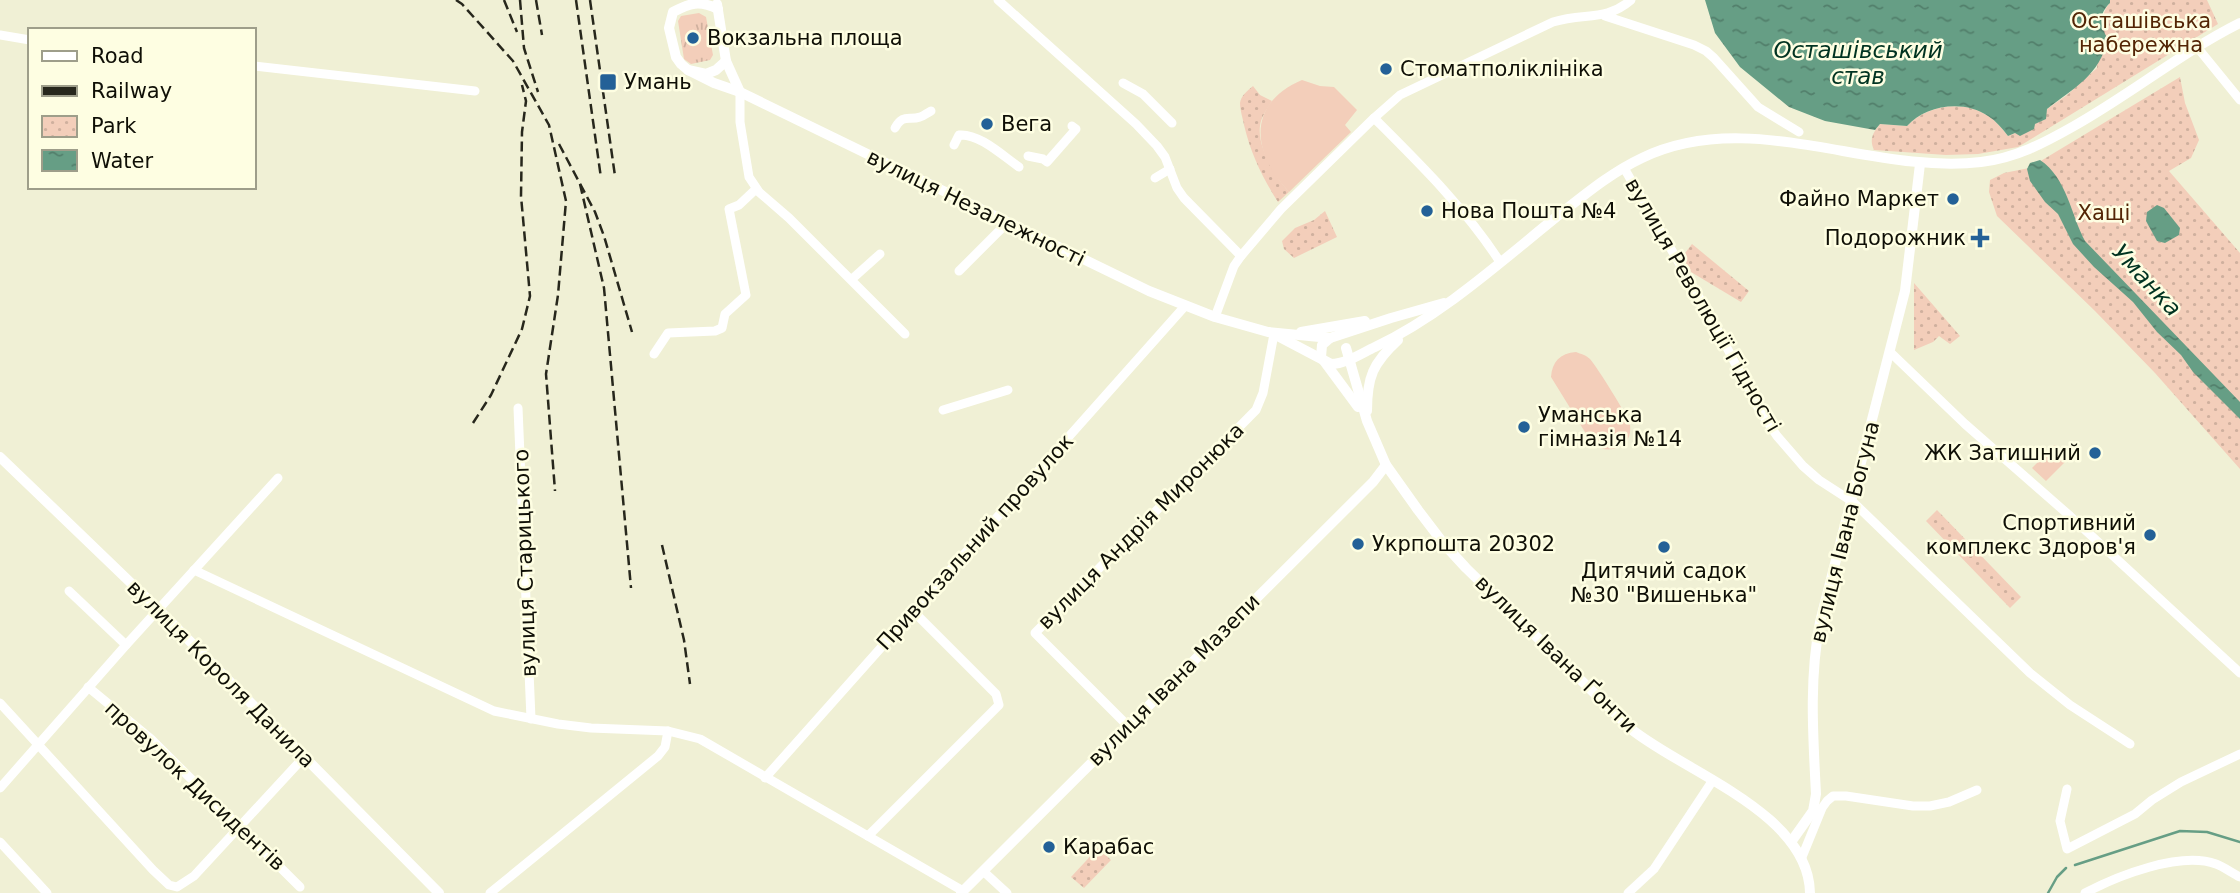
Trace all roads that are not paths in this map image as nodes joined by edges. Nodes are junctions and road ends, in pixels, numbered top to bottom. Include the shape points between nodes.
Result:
1 (685, 0) edge
2 (998, 0) edge
3 (1631, 0) edge
4 (717, 4) edge
5 (673, 12) junction
6 (1603, 15) junction
7 (2240, 23) edge
8 (0, 35) edge
9 (28, 40) edge
10 (2197, 47) junction
11 (726, 61) junction
12 (256, 65) edge
13 (688, 70) junction
14 (1123, 83) dead end
15 (475, 91) dead end
16 (740, 92) junction
17 (2240, 100) edge
18 (931, 111) dead end
19 (1374, 118) junction
20 (1172, 123) dead end
21 (1072, 126) dead end
22 (895, 128) dead end
23 (1799, 132) dead end
24 (954, 145) dead end
25 (1028, 156) dead end
26 (1920, 164) junction
27 (1019, 167) dead end
28 (1624, 168) junction
29 (1170, 169) junction
30 (1156, 178) dead end
31 (756, 189) junction
32 (1007, 223) junction
33 (880, 254) dead end
34 (1241, 256) junction
35 (1500, 262) junction
36 (959, 271) dead end
37 (852, 279) junction
38 (1450, 301) junction
39 (1185, 306) junction
40 (1215, 317) junction
41 (1391, 318) junction
42 (1406, 332) junction
43 (905, 334) dead end
44 (1274, 334) junction
45 (1330, 338) junction
46 (1890, 352) junction
47 (654, 354) dead end
48 (1345, 356) junction
49 (1324, 360) junction
50 (1008, 390) dead end
51 (518, 408) dead end
52 (943, 410) dead end
53 (1367, 421) junction
54 (0, 457) edge
55 (1386, 465) junction
56 (278, 478) dead end
57 (1853, 502) junction
58 (194, 570) junction
59 (69, 590) dead end
60 (158, 609) junction
61 (914, 611) junction
62 (126, 645) junction
63 (2240, 673) edge
64 (88, 687) junction
65 (0, 703) edge
66 (531, 719) junction
67 (1128, 726) junction
68 (668, 731) junction
69 (2130, 744) dead end
70 (39, 745) junction
71 (2240, 754) edge
72 (303, 757) junction
73 (765, 778) junction
74 (1713, 780) junction
75 (0, 788) edge
76 (2067, 789) dead end
77 (1977, 790) dead end
78 (240, 826) junction
79 (867, 836) junction
80 (0, 842) edge
81 (1791, 842) junction
82 (1802, 857) junction
83 (983, 871) junction
84 (2240, 877) edge
85 (300, 887) dead end
86 (962, 892) edge
87 (47, 893) edge
88 (439, 893) edge
89 (490, 893) edge
90 (1007, 893) edge
91 (1628, 893) edge
92 (1810, 893) edge
93 (2085, 893) edge

1 - 5 main road
2 - 29 street via 1136,124
3 - 6 street
4 - 5 main road via 691,2
4 - 11 main road
5 - 13 main road via 669,28 676,57
6 - 19 street via 1553,22 1400,95
6 - 23 street via 1706,51 1758,107
7 - 10 main road, вулиця Незалежності
8 - 9 street
10 - 17 street
10 - 26 main road, вулиця Незалежності via 2111,105 2038,146 1979,162
11 - 13 main road via 706,74
11 - 16 main road
12 - 15 street
13 - 16 main road, вулиця Незалежності
14 - 20 street via 1143,94
16 - 31 street via 749,177
16 - 32 main road, вулиця Незалежності
18 - 22 street via 908,117
19 - 34 street via 1280,209
19 - 35 street via 1441,188
21 - 25 street via 1076,129 1047,162
24 - 27 street via 959,135 967,135
26 - 28 main road, вулиця Незалежності via 1780,142 1720,138 1675,145
26 - 46 main road, вулиця Івана Богуна via 1905,291
28 - 35 main road, вулиця Незалежності
28 - 57 street, вулиця Революції Гідності via 1771,428 1803,466
29 - 30 street
29 - 34 street via 1184,198
31 - 37 street
31 - 47 street via 729,209 746,296 725,314 722,328 668,332
32 - 36 street
32 - 39 main road, вулиця Незалежності
33 - 37 street
34 - 40 street
35 - 38 main road, вулиця Незалежності
37 - 43 street
38 - 41 main road, вулиця Незалежності
38 - 42 main road, вулиця Незалежності
39 - 40 main road, вулиця Незалежності
39 - 61 street, Привокзальний провулок
40 - 44 main road, вулиця Незалежності
41 - 44 main road, вулиця Незалежності
41 - 45 main road, вулиця Незалежності
42 - 48 main road, вулиця Незалежності
42 - 53 main road, вулиця Івана Ґонти via 1373,369 1367,390
44 - 45 main road, вулиця Незалежності
44 - 49 main road, вулиця Незалежності
44 - 67 street, вулиця Андрія Миронюка via 1256,410 1035,633
45 - 48 main road via 1340,340
45 - 49 main road via 1321,347
46 - 57 main road, вулиця Івана Богуна
46 - 63 street
48 - 49 main road via 1331,364
48 - 53 main road, вулиця Івана Ґонти
49 - 53 main road, вулиця Івана Ґонти
50 - 52 street
51 - 66 street, вулиця Старицького
53 - 55 main road, вулиця Івана Ґонти
54 - 60 main road, вулиця Короля Данила
55 - 67 main road, вулиця Івана Мазепи
55 - 74 main road, вулиця Івана Ґонти via 1444,544 1595,695 1646,740
56 - 58 street
57 - 69 street, вулиця Революції Гідності via 2030,673
57 - 81 main road, вулиця Івана Богуна via 1814,652 1815,806
58 - 60 street
58 - 66 street via 494,711
59 - 62 street
60 - 62 street
60 - 72 main road, вулиця Короля Данила
61 - 73 street, Привокзальний провулок
61 - 79 street via 996,694 999,705
62 - 64 street
64 - 70 street
64 - 78 street, провулок Дисидентів via 151,739
65 - 70 street
66 - 68 street via 591,728
67 - 83 main road, вулиця Івана Мазепи
68 - 73 street via 700,739
68 - 89 street via 658,756
70 - 75 street
70 - 78 street via 169,885 177,887 194,876
71 - 76 street via 2181,782 2135,814 2067,849 2060,821
72 - 78 street
72 - 88 main road, вулиця Короля Данила
73 - 79 street
74 - 81 main road, вулиця Івана Ґонти via 1763,815
74 - 91 street via 1654,869
77 - 82 street via 1930,806 1833,796 1822,808
78 - 85 street, провулок Дисидентів
79 - 86 street
80 - 87 street
81 - 82 main road
82 - 92 main road
83 - 86 main road, вулиця Івана Мазепи
83 - 90 street
84 - 93 street via 2216,864 2192,860 2132,871

